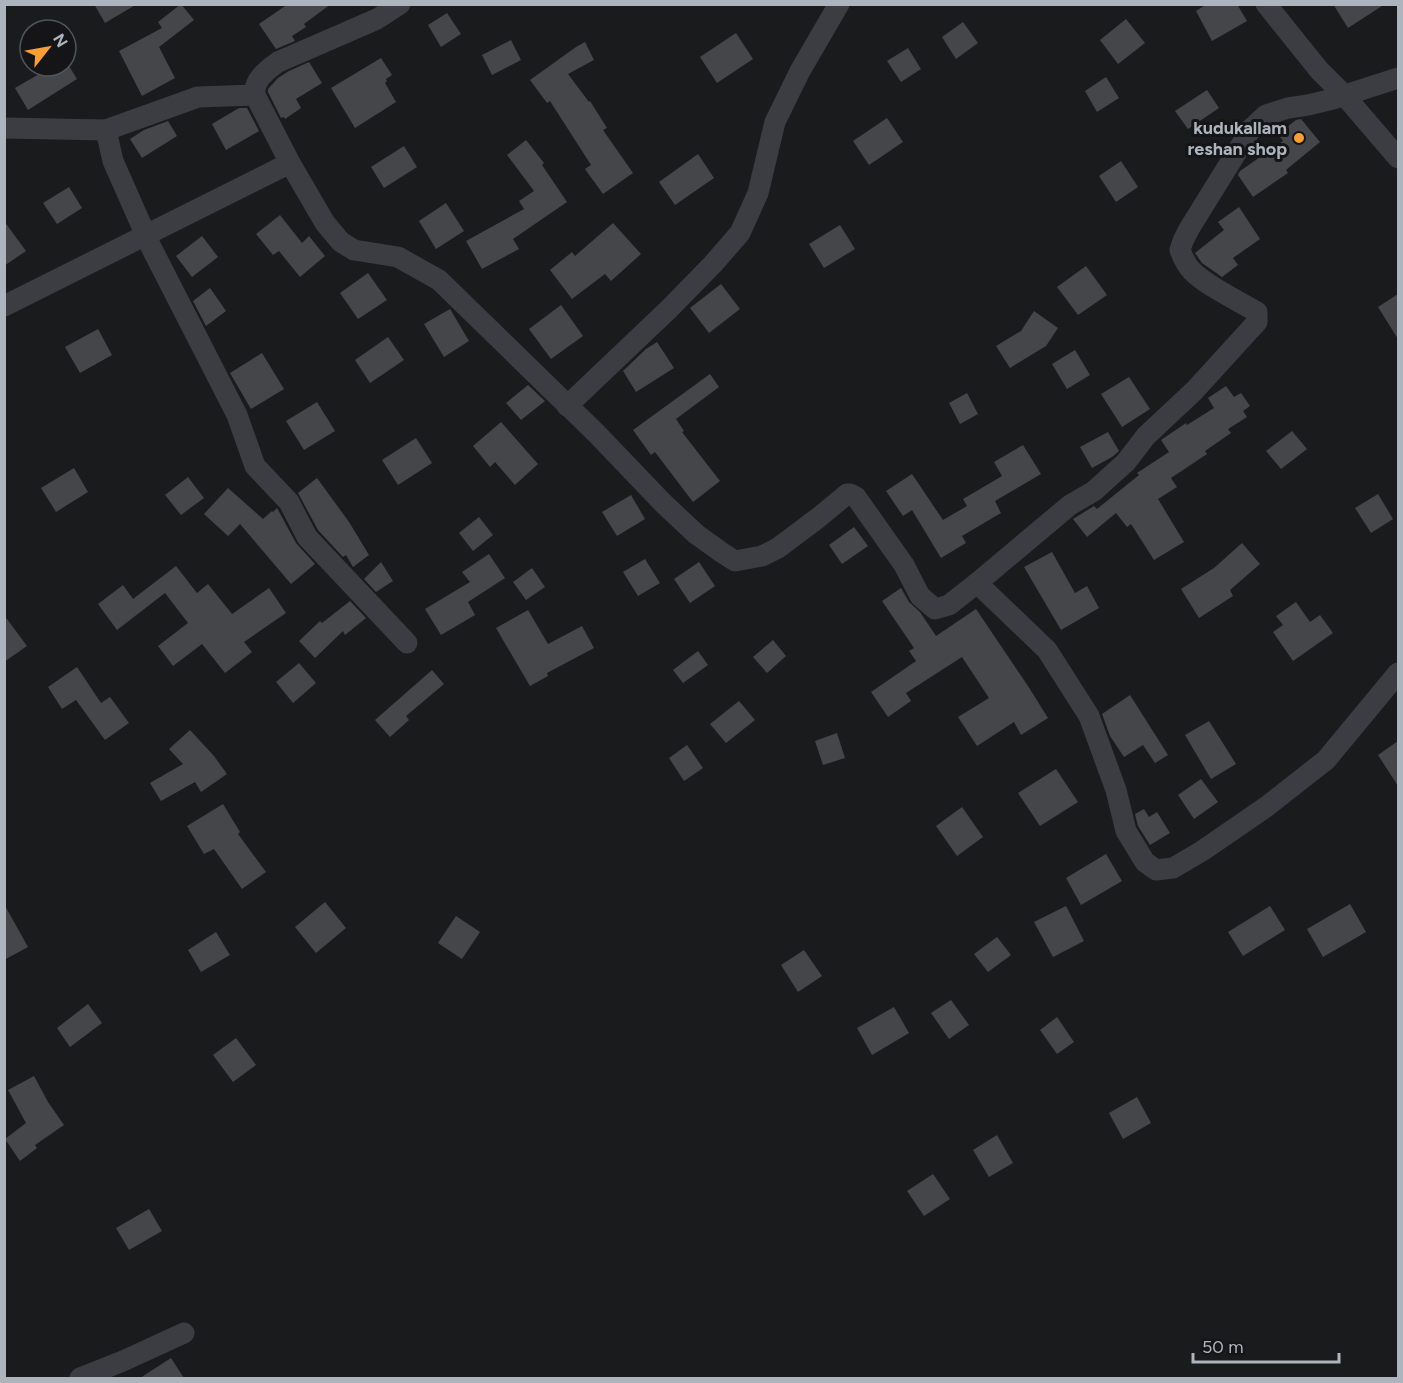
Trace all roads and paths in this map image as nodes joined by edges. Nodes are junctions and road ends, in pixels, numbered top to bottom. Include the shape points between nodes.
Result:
1 (400, 4) edge
2 (840, 4) edge
3 (1266, 4) edge
4 (1398, 78) edge
5 (255, 95) junction
6 (1344, 95) junction
7 (4, 128) edge
8 (106, 130) junction
9 (1398, 158) edge
10 (290, 163) junction
11 (146, 236) junction
12 (4, 306) edge
13 (567, 406) junction
14 (978, 583) junction
15 (407, 643) dead end
16 (1398, 673) edge
17 (184, 1333) dead end
18 (80, 1378) edge

1 - 5 street via 377,19 278,62 264,72 254,88
2 - 13 street via 775,122 758,193 740,233 669,309
3 - 6 street
4 - 6 street
5 - 8 street via 198,97
5 - 10 street
6 - 9 street
6 - 14 street via 1266,115 1251,129 1182,241 1180,250 1192,271 1257,312 1257,322 1146,436 1126,462
7 - 8 street
8 - 11 street via 113,161
10 - 11 street
10 - 13 street via 325,223 341,242 354,250 398,257 439,280
11 - 12 street
11 - 15 street via 237,415 255,466 289,502 307,537
13 - 14 street via 696,534 735,561 762,556 778,548 850,494 889,543 920,596 935,609 949,605
14 - 16 street via 1047,650 1089,716 1116,790 1126,831 1145,862 1156,870 1173,868 1202,851 1326,760
17 - 18 street

